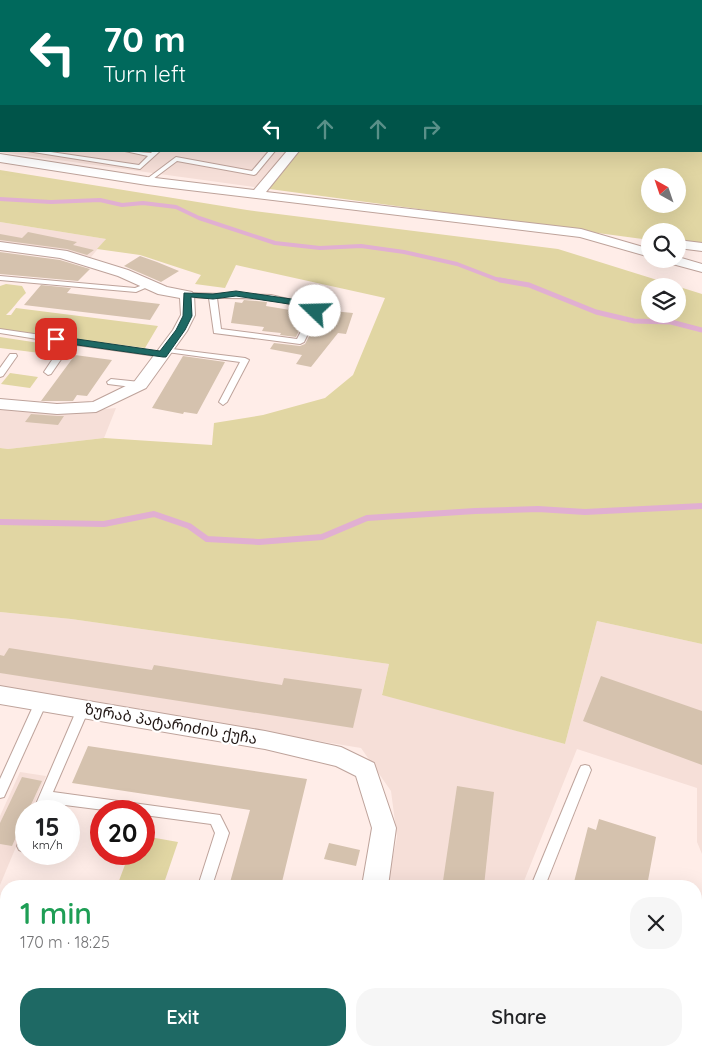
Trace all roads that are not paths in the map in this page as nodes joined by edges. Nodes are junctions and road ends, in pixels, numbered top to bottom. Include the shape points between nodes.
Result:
1 (37, 152) edge
2 (142, 152) edge
3 (271, 152) edge
4 (292, 152) edge
5 (155, 153) edge
6 (0, 158) edge
7 (147, 181) junction
8 (257, 195) junction
9 (581, 232) junction
10 (641, 240) edge
11 (686, 245) edge
12 (0, 246) edge
13 (702, 247) edge
14 (641, 250) edge
15 (686, 264) edge
16 (702, 268) edge
17 (0, 278) edge
18 (148, 285) junction
19 (187, 295) junction
20 (213, 296) junction
21 (0, 331) edge
22 (75, 342) junction
23 (165, 352) junction
24 (12, 356) dead end
25 (48, 372) dead end
26 (0, 374) edge
27 (110, 382) dead end
28 (140, 385) junction
29 (223, 402) dead end
30 (0, 404) edge
31 (0, 695) edge
32 (41, 702) junction
33 (84, 709) junction
34 (585, 770) dead end
35 (0, 793) edge
36 (46, 796) junction
37 (44, 800) edge
38 (207, 880) edge
39 (376, 880) edge
40 (540, 880) edge

1 - 5 lane via 140,167
2 - 5 lane
3 - 7 lane via 254,172 176,159
4 - 8 street
6 - 7 street
7 - 8 street
8 - 9 street
9 - 10 street
9 - 14 street
11 - 13 street
12 - 18 street via 62,254 123,273
15 - 16 street
17 - 18 lane via 136,290
18 - 19 street
19 - 20 lane
19 - 23 street via 188,316
20 - 20 lane via 217,331 300,342 315,311 305,304 236,294
21 - 22 lane
22 - 23 lane
22 - 25 lane via 59,356
23 - 28 street
23 - 29 lane via 245,360
24 - 26 lane
27 - 28 lane
28 - 30 street via 96,407 57,409
31 - 32 street, ზურაბ პატარიძის ქუჩა
32 - 33 street, ზურაბ პატარიძის ქუჩა
32 - 35 lane
33 - 36 lane
33 - 39 street, ზურაბ პატარიძის ქუჩა via 341,756 366,770 384,828
34 - 40 lane
36 - 37 lane
36 - 38 lane via 215,819 222,833

